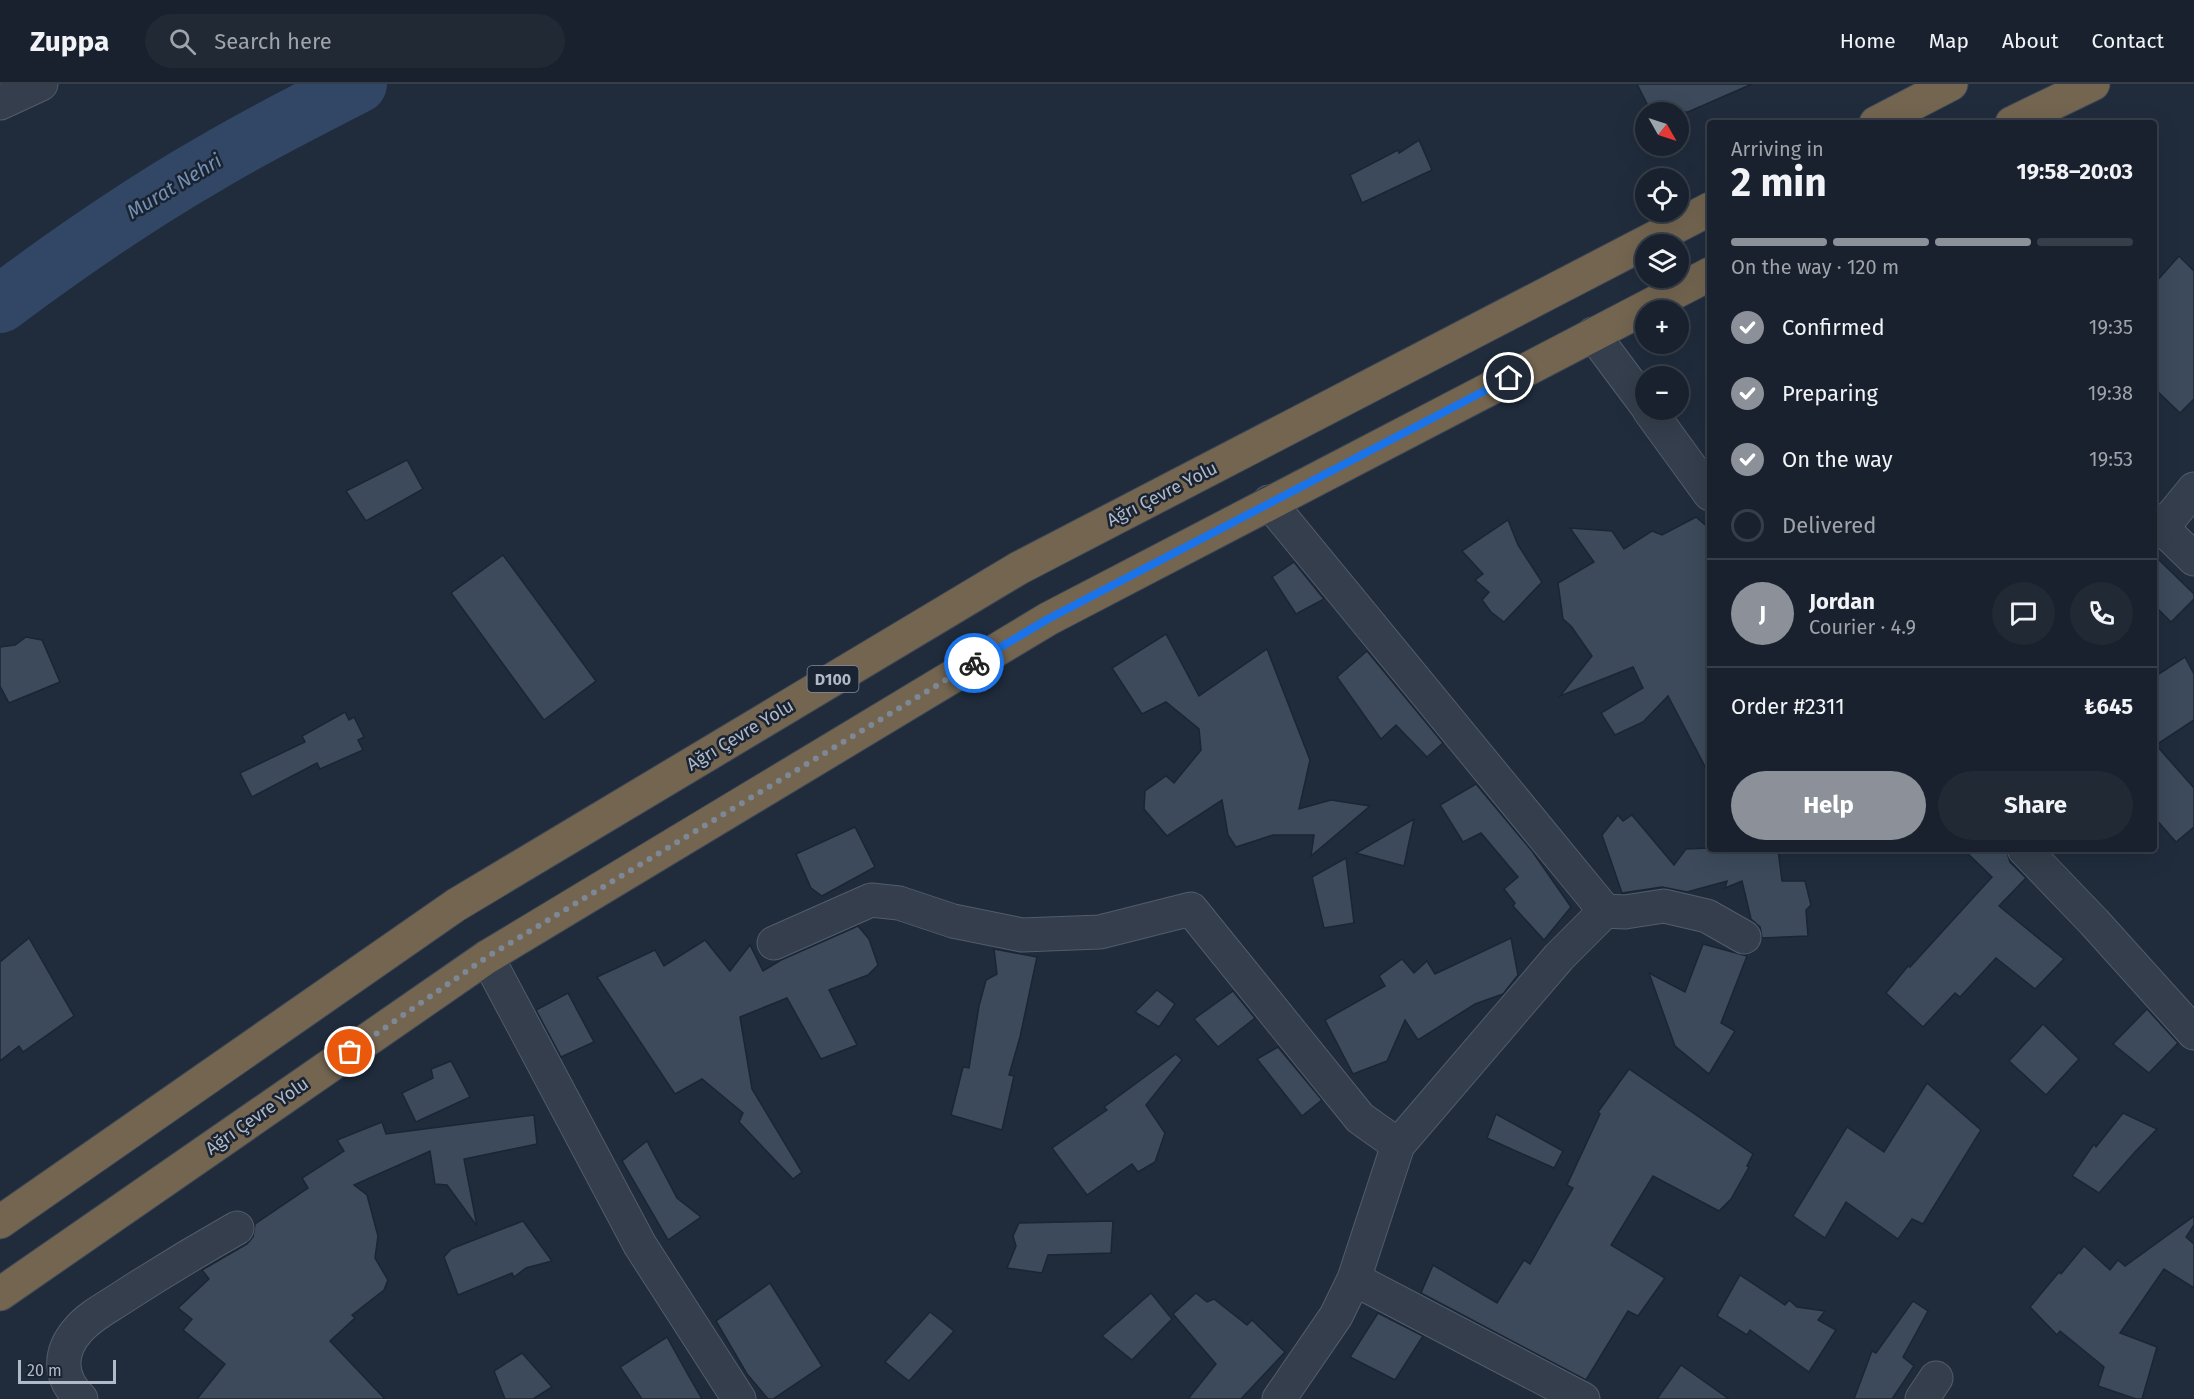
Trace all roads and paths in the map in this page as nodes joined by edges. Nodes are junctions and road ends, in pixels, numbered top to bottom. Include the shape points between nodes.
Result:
1 (41, 84) edge
2 (1951, 84) edge
3 (2093, 84) edge
4 (0, 103) edge
5 (1882, 120) edge
6 (2018, 120) edge
7 (1707, 211) edge
8 (1707, 276) edge
9 (1593, 334) junction
10 (1635, 390) edge
11 (1656, 420) edge
12 (2194, 489) edge
13 (1707, 490) edge
14 (1269, 502) junction
15 (2158, 524) edge
16 (2194, 559) edge
17 (2027, 852) edge
18 (1605, 911) junction
19 (1744, 938) dead end
20 (774, 943) dead end
21 (487, 957) junction
22 (2194, 1033) edge
23 (1398, 1145) junction
24 (0, 1222) edge
25 (237, 1228) dead end
26 (1354, 1279) junction
27 (0, 1294) edge
28 (81, 1399) edge
29 (740, 1399) edge
30 (1280, 1399) edge
31 (1583, 1399) edge

1 - 4 street
2 - 5 highway
3 - 6 highway
7 - 24 highway, Ağrı Çevre Yolu / D100 via 1019,568 456,904
8 - 9 highway, Ağrı Çevre Yolu
9 - 10 street
9 - 14 highway, Ağrı Çevre Yolu
11 - 13 street
12 - 15 street
14 - 18 street
14 - 21 highway, Ağrı Çevre Yolu via 1048,619
15 - 16 street
17 - 22 street
18 - 19 street via 1664,906 1707,916
18 - 23 street via 1560,957
20 - 23 street via 872,900 1022,935 1100,932 1191,909 1360,1118
21 - 27 highway, Ağrı Çevre Yolu
21 - 29 street via 640,1245
23 - 26 street
25 - 28 street via 172,1266 77,1331 63,1372
26 - 30 street via 1336,1316
26 - 31 street

